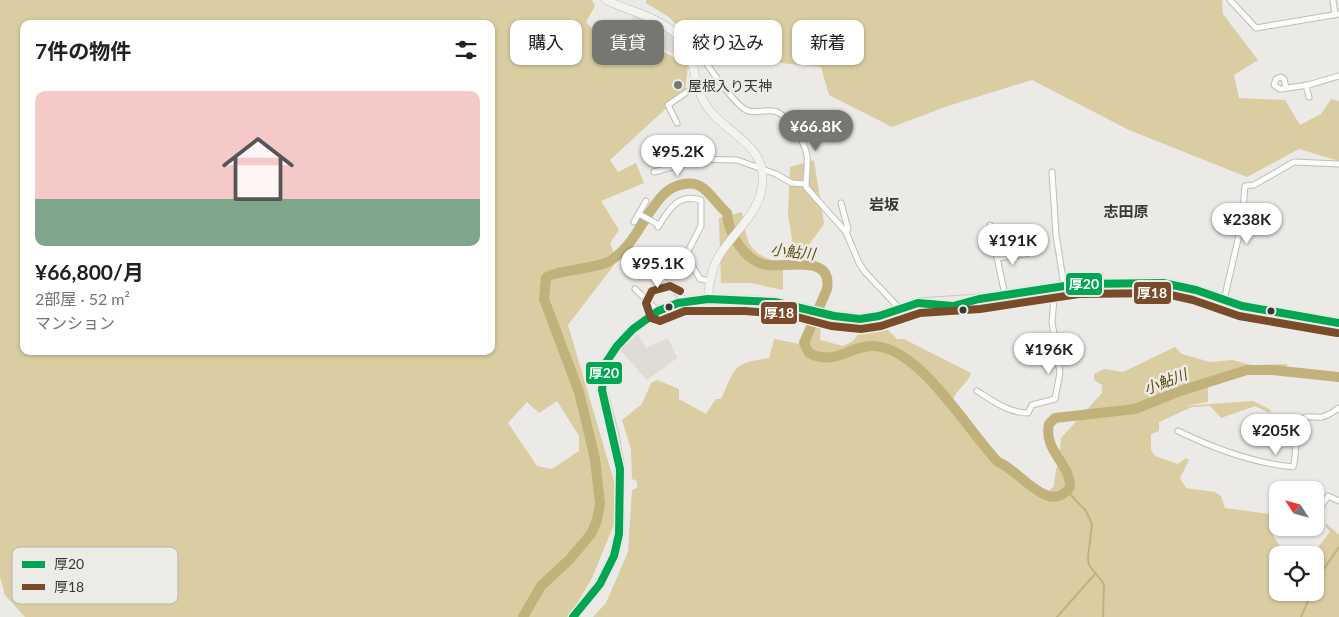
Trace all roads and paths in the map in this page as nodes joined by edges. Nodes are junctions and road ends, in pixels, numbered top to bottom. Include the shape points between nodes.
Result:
1 (606, 0) edge
2 (1230, 0) edge
3 (1333, 0) edge
4 (1337, 15) edge
5 (674, 33) edge
6 (693, 65) edge
7 (708, 65) edge
8 (1334, 68) dead end
9 (1338, 76) edge
10 (697, 85) junction
11 (1306, 85) junction
12 (1286, 88) dead end
13 (1309, 97) dead end
14 (677, 123) dead end
15 (1339, 164) edge
16 (760, 168) junction
17 (654, 172) dead end
18 (1052, 172) dead end
19 (806, 184) junction
20 (646, 201) dead end
21 (841, 203) dead end
22 (640, 214) junction
23 (634, 222) dead end
24 (990, 225) dead end
25 (846, 232) junction
26 (1026, 254) dead end
27 (677, 255) dead end
28 (998, 258) junction
29 (684, 260) junction
30 (647, 268) dead end
31 (700, 279) junction
32 (710, 281) junction
33 (702, 285) dead end
34 (1059, 286) junction
35 (635, 289) dead end
36 (1006, 295) junction
37 (708, 300) junction
38 (1224, 300) junction
39 (680, 302) junction
40 (899, 308) junction
41 (658, 311) junction
42 (1339, 323) edge
43 (977, 391) dead end
44 (1339, 408) edge
45 (1178, 431) dead end
46 (1339, 501) edge
47 (1324, 502) edge
48 (573, 617) edge

1 - 5 street via 666,26
2 - 4 street via 1256,28
3 - 4 street
6 - 10 street
7 - 19 street via 746,110 769,110 784,117 794,129 806,152
8 - 9 street
9 - 11 street
10 - 14 street via 668,105
10 - 16 street via 711,113 750,146
11 - 12 street
11 - 13 street
15 - 38 street via 1294,162 1254,185 1246,186 1242,222
16 - 17 street via 737,160 693,159
16 - 19 street via 792,183
16 - 32 street via 761,193 716,261
18 - 34 street
19 - 25 street
20 - 22 street
21 - 25 street
22 - 23 street
22 - 29 street via 658,226 677,202 684,198 701,200 701,226
24 - 28 street
25 - 40 street via 861,266
26 - 28 street
27 - 29 street
28 - 36 street
29 - 31 street
30 - 39 street via 681,296
31 - 32 street
31 - 33 street
32 - 37 street
34 - 36 main road
34 - 38 main road via 1163,283
34 - 43 street via 1052,322 1060,373 1055,399 1032,405 1028,413 1021,413 1011,411
35 - 41 street
36 - 40 main road via 918,303
37 - 39 main road
37 - 40 main road via 775,302 860,319
38 - 42 main road
39 - 41 main road
41 - 48 main road via 620,341 604,370 602,390 619,461 619,534 614,556 600,584
44 - 45 street via 1321,417 1306,417 1297,425 1294,467 1259,462 1206,445
46 - 47 street via 1328,496

